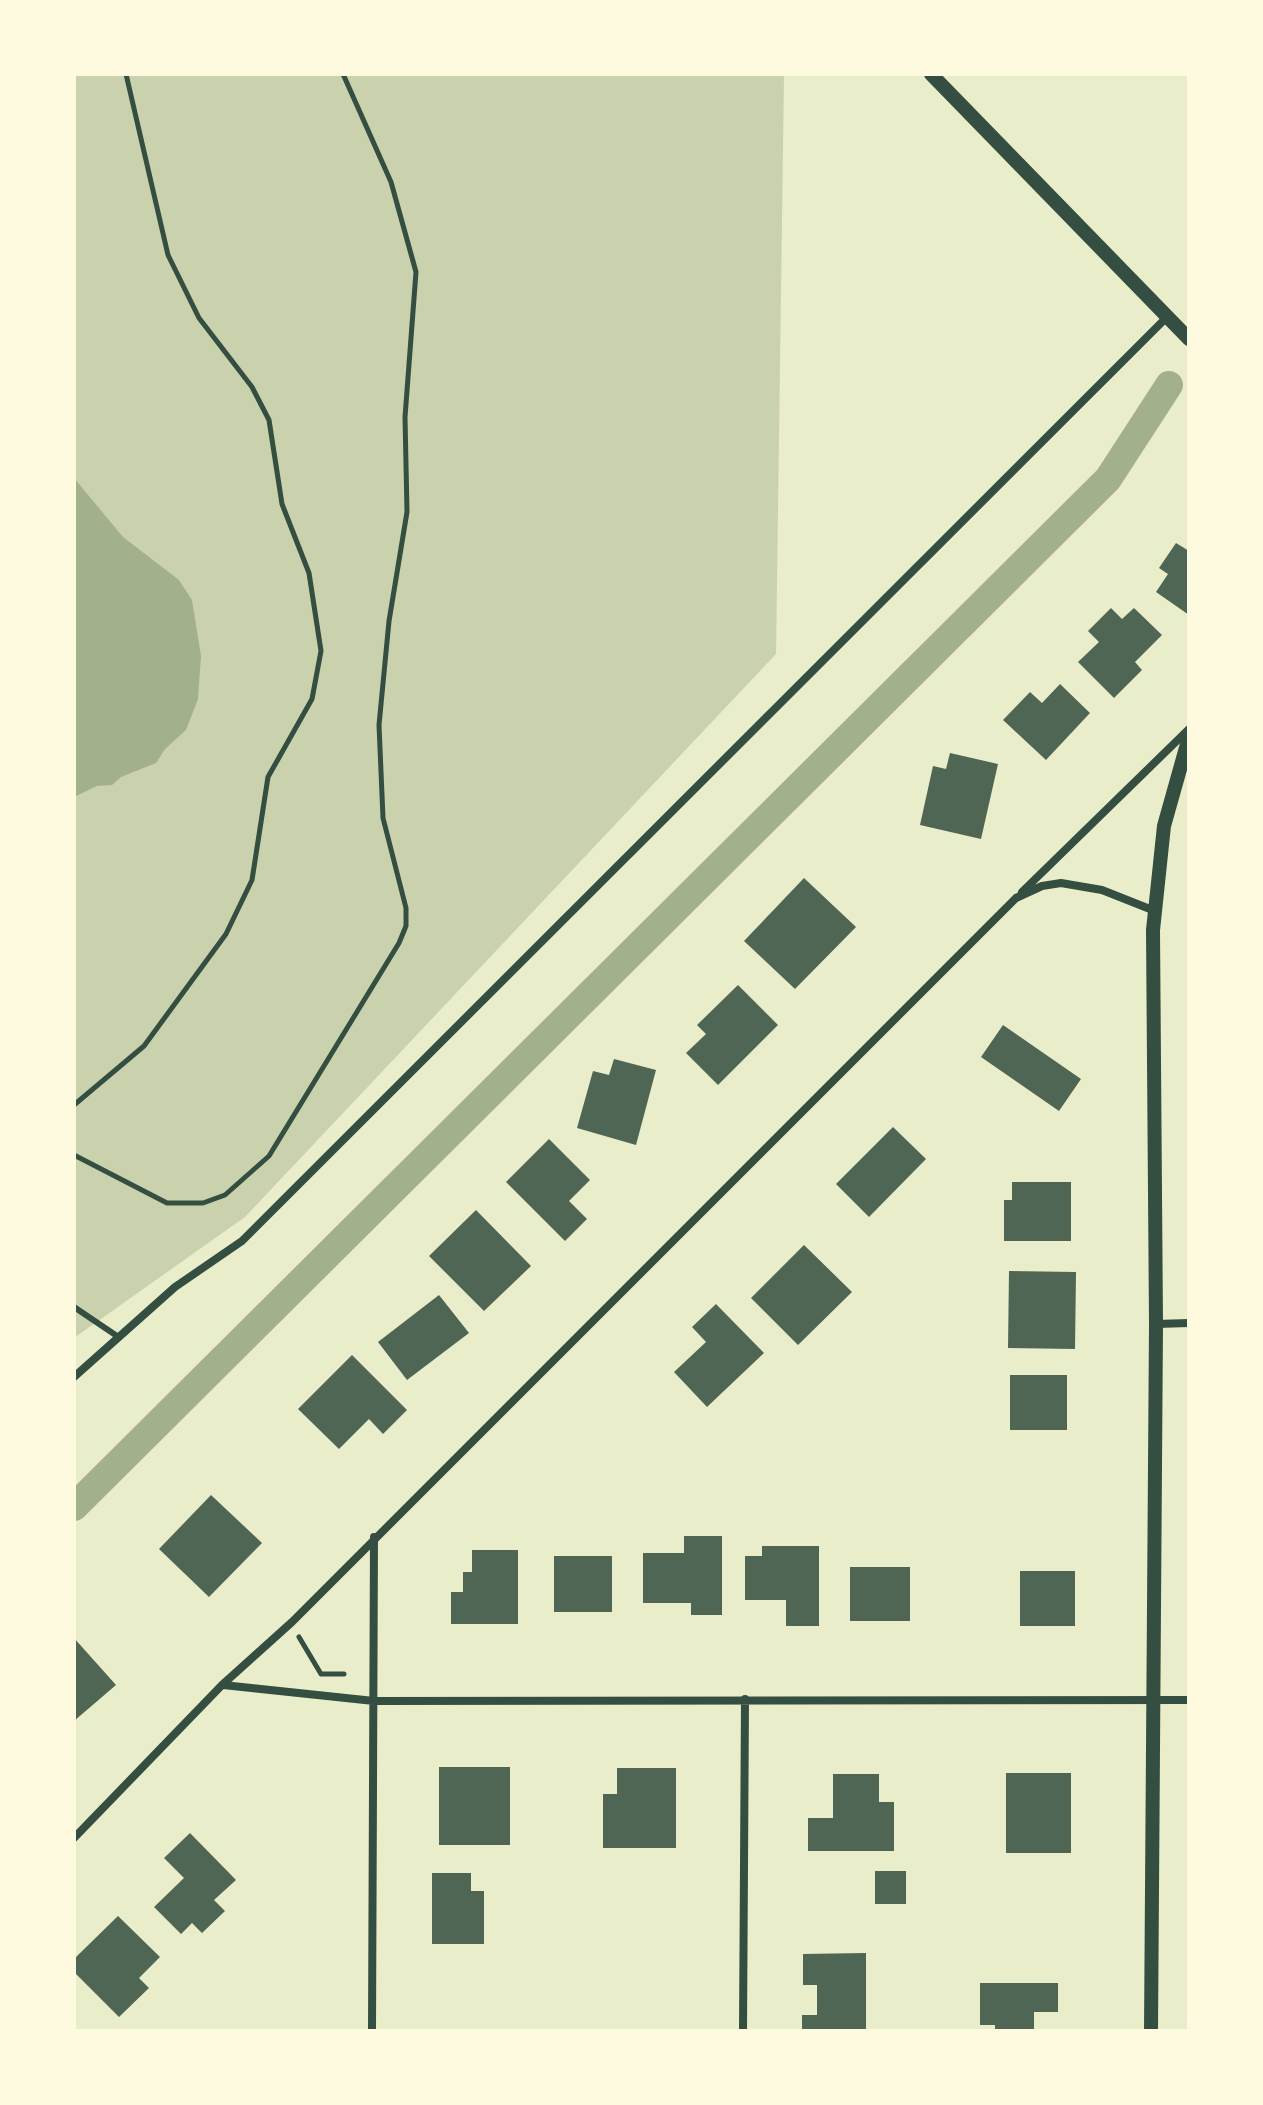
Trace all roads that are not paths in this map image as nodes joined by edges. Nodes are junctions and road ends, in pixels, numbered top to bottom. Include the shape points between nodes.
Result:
1 (931, 74) edge
2 (1167, 317) junction
3 (1189, 339) edge
4 (1189, 729) edge
5 (1189, 737) edge
6 (1016, 898) junction
7 (1155, 911) junction
8 (74, 1307) edge
9 (1189, 1323) edge
10 (1156, 1324) junction
11 (117, 1336) junction
12 (74, 1377) edge
13 (374, 1537) junction
14 (222, 1685) junction
15 (745, 1699) junction
16 (1153, 1699) junction
17 (1189, 1700) edge
18 (374, 1701) junction
19 (74, 1838) edge
20 (372, 2031) edge
21 (743, 2031) edge
22 (1151, 2031) edge

1 - 2 street
2 - 3 street
2 - 11 street via 242,1241
4 - 6 street
5 - 7 street via 1164,826
6 - 7 street via 1061,883 1102,890
6 - 13 street
7 - 10 street
8 - 11 lane
9 - 10 street
10 - 16 street
11 - 12 street
13 - 14 street
13 - 18 street
14 - 18 street
14 - 19 street
15 - 16 street
15 - 18 street
15 - 21 street
16 - 17 street
16 - 22 street
18 - 20 street

